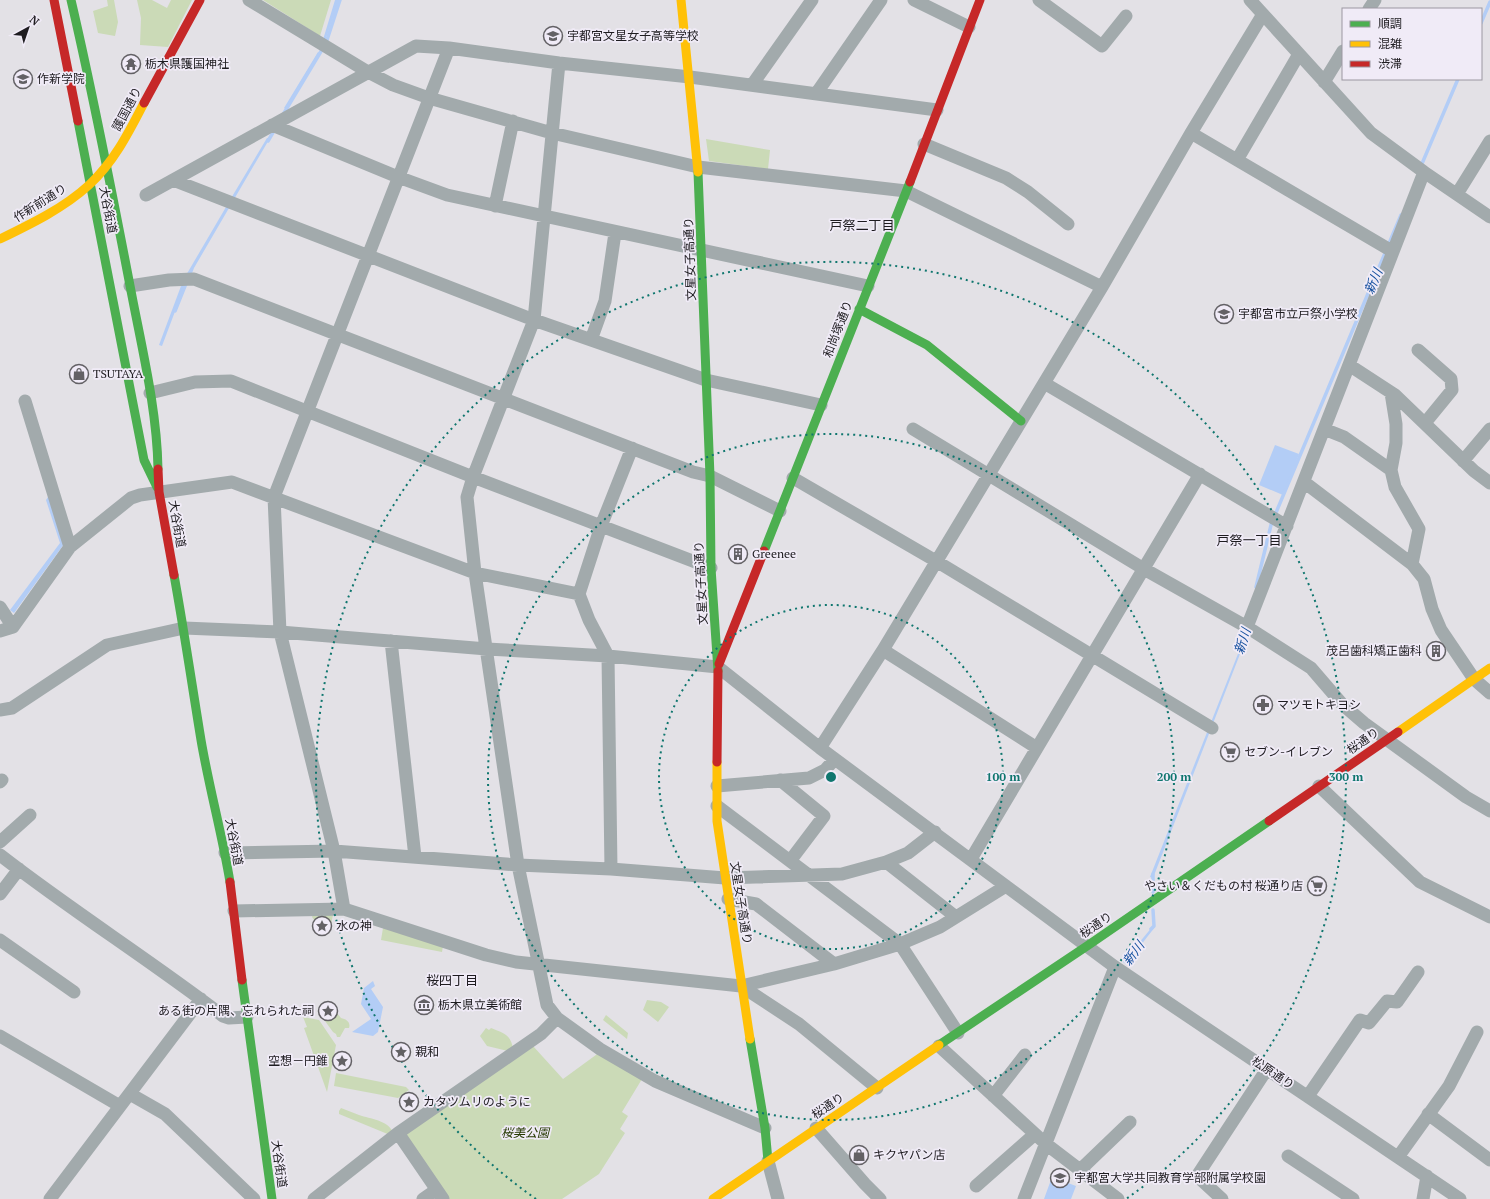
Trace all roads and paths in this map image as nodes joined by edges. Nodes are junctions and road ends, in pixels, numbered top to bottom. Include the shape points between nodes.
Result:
1 (54, 0) edge
2 (70, 0) edge
3 (200, 0) edge
4 (249, 0) edge
5 (681, 0) edge
6 (812, 0) edge
7 (881, 0) edge
8 (914, 0) edge
9 (980, 0) edge
10 (1250, 0) edge
11 (1044, 1) edge
12 (1263, 14) junction
13 (1126, 16) dead end
14 (969, 27) junction
15 (449, 48) junction
16 (1342, 53) edge
17 (1299, 54) junction
18 (559, 63) junction
19 (368, 72) junction
20 (690, 77) junction
21 (1324, 82) junction
22 (752, 85) junction
23 (816, 94) junction
24 (429, 98) junction
25 (938, 110) junction
26 (513, 121) junction
27 (272, 125) junction
28 (552, 132) junction
29 (1191, 133) junction
30 (1490, 141) edge
31 (924, 144) junction
32 (1237, 160) junction
33 (106, 166) junction
34 (698, 167) junction
35 (1424, 172) junction
36 (398, 177) junction
37 (173, 180) junction
38 (90, 183) junction
39 (906, 191) junction
40 (1457, 194) junction
41 (146, 195) dead end
42 (495, 206) junction
43 (544, 217) junction
44 (1490, 217) edge
45 (1068, 224) dead end
46 (615, 233) junction
47 (0, 239) edge
48 (702, 250) junction
49 (1392, 251) junction
50 (368, 255) junction
51 (130, 286) junction
52 (868, 286) junction
53 (1102, 287) junction
54 (859, 309) junction
55 (534, 320) junction
56 (338, 335) junction
57 (590, 340) junction
58 (1418, 350) dead end
59 (1349, 365) junction
60 (706, 380) junction
61 (1044, 382) junction
62 (1391, 392) junction
63 (150, 394) junction
64 (504, 399) junction
65 (25, 401) dead end
66 (821, 405) junction
67 (308, 412) junction
68 (1021, 421) junction
69 (1424, 424) junction
70 (913, 429) dead end
71 (1324, 429) junction
72 (1490, 429) edge
73 (632, 448) junction
74 (1463, 461) junction
75 (1391, 470) junction
76 (988, 474) junction
77 (1200, 474) junction
78 (710, 476) junction
79 (473, 477) junction
80 (793, 478) junction
81 (1304, 482) junction
82 (1490, 483) edge
83 (159, 492) junction
84 (274, 497) junction
85 (780, 511) junction
86 (601, 526) junction
87 (1287, 526) junction
88 (70, 546) junction
89 (936, 561) junction
90 (1412, 564) junction
91 (711, 568) junction
92 (1144, 569) junction
93 (475, 573) junction
94 (579, 594) junction
95 (0, 607) edge
96 (13, 627) junction
97 (1247, 627) junction
98 (184, 628) junction
99 (0, 631) edge
100 (280, 632) junction
101 (391, 641) junction
102 (487, 649) junction
103 (883, 650) junction
104 (608, 656) junction
105 (1093, 656) junction
106 (718, 667) junction
107 (1490, 668) edge
108 (1474, 679) junction
109 (1490, 694) edge
110 (0, 710) edge
111 (1212, 728) dead end
112 (1387, 739) junction
113 (820, 748) junction
114 (1037, 748) junction
115 (835, 759) junction
116 (780, 780) junction
117 (717, 786) junction
118 (1319, 786) junction
119 (717, 806) junction
120 (1490, 811) edge
121 (30, 815) dead end
122 (935, 832) junction
123 (0, 842) edge
124 (334, 851) junction
125 (225, 853) junction
126 (0, 854) edge
127 (415, 857) junction
128 (971, 859) junction
129 (790, 861) junction
130 (886, 862) junction
131 (518, 865) junction
132 (19, 869) junction
133 (611, 869) junction
134 (808, 875) junction
135 (725, 878) junction
136 (1006, 886) junction
137 (0, 894) edge
138 (728, 899) junction
139 (344, 909) junction
140 (234, 912) junction
141 (956, 917) junction
142 (1490, 917) edge
143 (0, 940) edge
144 (900, 944) junction
145 (1087, 946) junction
146 (539, 964) junction
147 (834, 964) junction
148 (1114, 967) junction
149 (1418, 972) dead end
150 (741, 986) junction
151 (74, 992) dead end
152 (201, 999) junction
153 (247, 1016) junction
154 (556, 1018) junction
155 (1477, 1032) dead end
156 (958, 1034) junction
157 (0, 1036) edge
158 (939, 1046) junction
159 (1025, 1055) dead end
160 (1267, 1069) junction
161 (877, 1088) junction
162 (130, 1094) junction
163 (993, 1096) junction
164 (1308, 1096) junction
165 (120, 1106) junction
166 (1428, 1114) junction
167 (1130, 1122) dead end
168 (765, 1128) junction
169 (816, 1128) junction
170 (398, 1133) junction
171 (1035, 1134) junction
172 (1046, 1144) junction
173 (1288, 1156) dead end
174 (1398, 1157) junction
175 (1490, 1160) edge
176 (768, 1161) junction
177 (1080, 1170) junction
178 (1427, 1176) junction
179 (976, 1186) dead end
180 (439, 1194) edge
181 (50, 1199) edge
182 (254, 1199) edge
183 (272, 1199) edge
184 (314, 1199) edge
185 (423, 1199) edge
186 (714, 1199) edge
187 (778, 1199) edge
188 (880, 1199) edge
189 (1024, 1199) edge
190 (1118, 1199) edge
191 (1222, 1199) edge
192 (1353, 1199) edge
193 (1423, 1199) edge
194 (1460, 1199) edge

1 - 38 main road, 大谷街道
2 - 33 main road, 大谷街道
3 - 33 main road, 護国通り via 127,135
4 - 19 street
5 - 20 main road, 文星女子高通り
6 - 22 street
7 - 23 street
8 - 14 street
9 - 14 main road, 和尚塚通り
10 - 12 street
11 - 13 street via 1102,46
12 - 17 street
12 - 29 street
14 - 25 main road, 和尚塚通り
15 - 18 street
15 - 19 street via 416,46
15 - 24 street
16 - 21 street
17 - 21 street
17 - 32 street
18 - 20 street
18 - 28 street
19 - 24 street via 393,85
19 - 27 street
20 - 22 street
20 - 34 main road, 文星女子高通り
21 - 35 street via 1371,133
22 - 23 street
23 - 25 street
24 - 26 street
24 - 36 street
25 - 31 main road, 和尚塚通り
26 - 28 street
26 - 42 street
27 - 36 street
27 - 37 street
28 - 34 street
28 - 43 street
29 - 32 street
29 - 53 street
30 - 40 street
31 - 39 main road, 和尚塚通り
31 - 45 street via 1006,178
32 - 49 street
33 - 38 main road, 護国通り
33 - 51 main road, 大谷街道
34 - 39 street
34 - 48 main road, 文星女子高通り
35 - 40 street
35 - 49 street
36 - 42 street via 446,195
36 - 50 street
37 - 41 street
37 - 50 street
38 - 47 main road, 作新前通り via 59,207
38 - 83 main road, 大谷街道 via 144,460
39 - 52 main road, 和尚塚通り
39 - 53 street
40 - 44 street
42 - 43 street
43 - 46 street
43 - 55 street
46 - 48 street
46 - 57 street via 606,301
48 - 52 street
48 - 60 main road, 文星女子高通り
49 - 59 street
50 - 55 street
50 - 56 street
51 - 56 street via 194,279
51 - 63 main road, 大谷街道
52 - 54 main road, 和尚塚通り
53 - 61 street
54 - 66 main road, 和尚塚通り
54 - 68 main road via 927,345
55 - 57 street
55 - 64 street
56 - 64 street
56 - 67 street
57 - 60 street
58 - 69 street via 1451,379 1452,390
59 - 62 street
59 - 71 street
60 - 66 street
60 - 78 main road, 文星女子高通り
61 - 68 street
61 - 77 street
62 - 69 street
62 - 75 street via 1396,443
63 - 67 street via 195,382 231,381
63 - 83 main road, 大谷街道 via 158,448
64 - 73 street
64 - 79 street
65 - 88 street
66 - 80 main road, 和尚塚通り
67 - 79 street
67 - 84 street
68 - 76 street
69 - 74 street
70 - 76 street
71 - 75 street via 1344,437
71 - 81 street
72 - 74 street
73 - 78 street
73 - 86 street
74 - 82 street
75 - 90 street via 1395,486 1419,529
76 - 89 street
76 - 92 street
77 - 87 street
77 - 92 street
78 - 85 street
78 - 91 main road, 文星女子高通り
79 - 86 street
79 - 93 street via 467,497
80 - 85 main road, 和尚塚通り
80 - 89 street
81 - 87 street
81 - 90 street
83 - 84 street via 232,482
83 - 88 street via 131,498
83 - 98 main road, 大谷街道
84 - 93 street
84 - 100 street
85 - 106 main road, 和尚塚通り
86 - 91 street
86 - 94 street
87 - 97 street
88 - 96 street
89 - 103 street
89 - 105 street
90 - 108 street via 1424,579 1441,630
91 - 106 main road, 文星女子高通り
92 - 97 street
92 - 105 street
93 - 94 street
93 - 102 street
94 - 104 street
95 - 96 street
96 - 99 street
97 - 112 street via 1311,668 1342,704
98 - 100 street
98 - 110 street via 107,645 12,708
98 - 125 main road, 大谷街道 via 201,741
100 - 101 street
100 - 124 street
101 - 102 street
101 - 127 street
102 - 104 street
102 - 131 street
103 - 113 street
103 - 114 street
104 - 106 street
104 - 133 street
105 - 111 street
105 - 114 street
106 - 113 street, 松原通り
106 - 117 main road, 文星女子高通り
107 - 108 main road, 桜通り
108 - 109 street
108 - 112 main road, 桜通り
112 - 118 main road, 桜通り
112 - 120 street via 1466,797
113 - 115 street, 松原通り
114 - 128 street
115 - 116 street via 817,775
115 - 122 street, 松原通り
116 - 117 street
116 - 129 street via 824,816
117 - 119 main road, 文星女子高通り
118 - 142 street via 1420,882
118 - 145 main road, 桜通り
119 - 129 street
119 - 135 main road, 文星女子高通り
121 - 123 street
122 - 128 street, 松原通り
122 - 130 street via 908,853
124 - 125 street
124 - 127 street
124 - 139 street
125 - 140 main road, 大谷街道
126 - 132 street
127 - 131 street
128 - 136 street, 松原通り
129 - 134 street
130 - 134 street via 842,874
130 - 141 street
131 - 133 street
131 - 146 street
132 - 137 street
132 - 152 street
133 - 135 street
134 - 135 street
134 - 144 street
135 - 138 main road, 文星女子高通り
136 - 141 street
136 - 145 street, 松原通り
138 - 147 street via 756,904
138 - 150 main road, 文星女子高通り
139 - 140 street
139 - 146 street via 486,955
140 - 153 main road, 大谷街道
141 - 144 street via 940,927
143 - 151 street
144 - 147 street
144 - 156 street
145 - 148 street, 松原通り
145 - 156 main road, 桜通り
146 - 150 street
146 - 154 street via 547,1005
147 - 150 street
148 - 160 street, 松原通り
148 - 172 street
149 - 164 street via 1397,1002 1387,1001 1369,1023 1360,1020
150 - 161 street via 799,1024
150 - 168 main road, 文星女子高通り
152 - 153 street via 223,1016
152 - 162 street
153 - 183 main road, 大谷街道
154 - 168 street via 655,1081
154 - 170 street via 541,1034
155 - 166 street via 1449,1086
156 - 158 main road, 桜通り
157 - 165 street
158 - 161 main road, 桜通り
158 - 163 street
159 - 163 street
160 - 164 street, 松原通り
160 - 191 street via 1197,1176
161 - 169 main road, 桜通り
162 - 165 street
162 - 182 street via 165,1114
163 - 171 street
164 - 174 street, 松原通り
165 - 181 street
166 - 174 street
166 - 175 street
167 - 177 street
168 - 176 main road, 文星女子高通り
169 - 176 main road, 桜通り
169 - 188 street
170 - 180 street
170 - 184 street
171 - 172 street
171 - 179 street
172 - 177 street
172 - 189 street
173 - 192 street
174 - 178 street, 松原通り
176 - 186 main road, 桜通り
176 - 187 street
177 - 190 street
178 - 193 street
178 - 194 street, 松原通り
180 - 185 street

